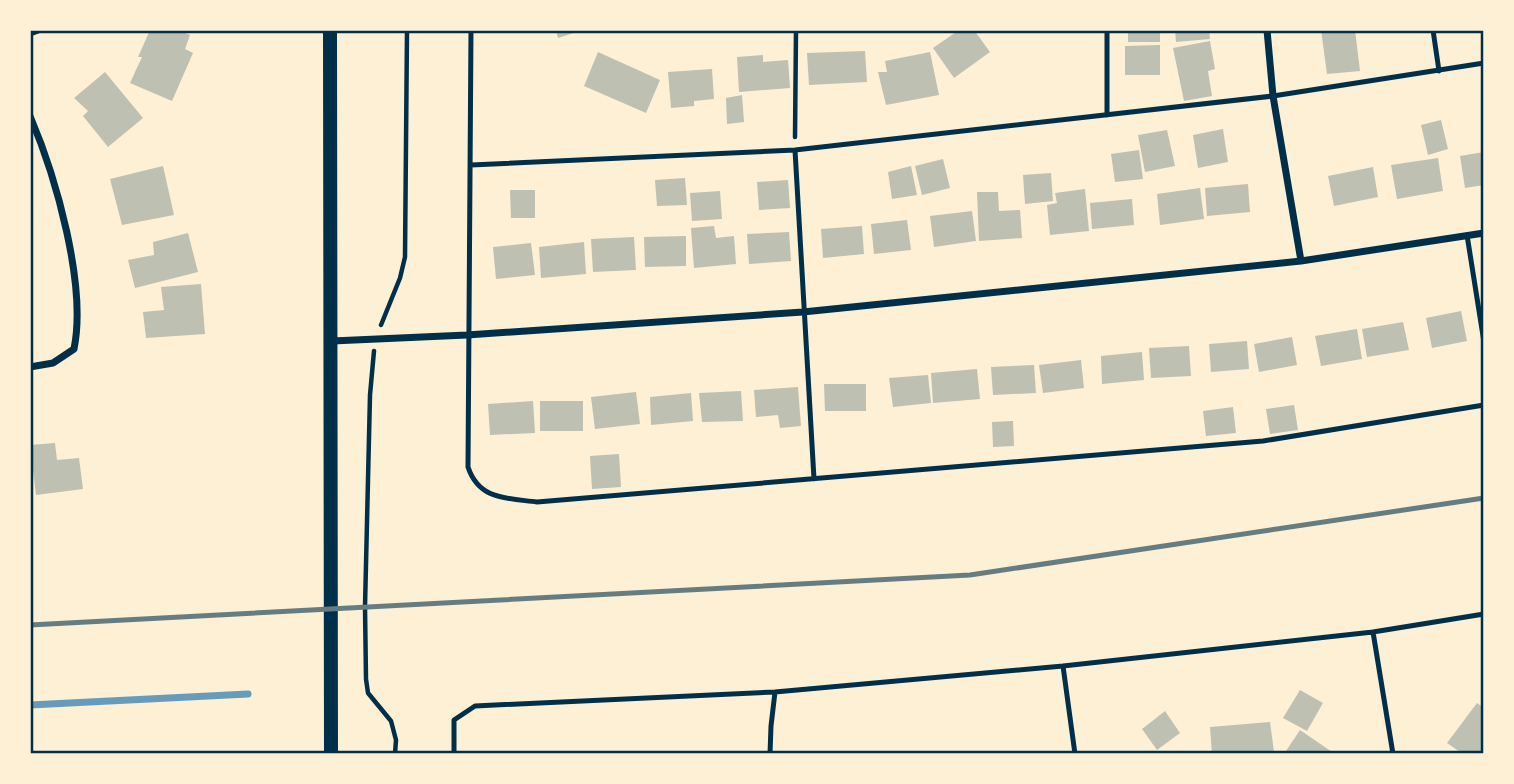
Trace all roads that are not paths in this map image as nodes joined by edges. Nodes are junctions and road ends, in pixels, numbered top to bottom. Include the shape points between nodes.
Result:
1 (38, 30) edge
2 (330, 30) edge
3 (471, 30) edge
4 (1107, 30) edge
5 (1267, 30) edge
6 (1433, 30) edge
7 (30, 33) edge
8 (1484, 64) edge
9 (1439, 71) junction
10 (1273, 96) junction
11 (1107, 115) junction
12 (30, 116) edge
13 (795, 150) junction
14 (471, 165) junction
15 (1484, 233) edge
16 (1468, 235) junction
17 (1301, 261) junction
18 (803, 312) junction
19 (467, 335) junction
20 (332, 341) junction
21 (1484, 342) edge
22 (30, 367) edge
23 (1484, 405) edge
24 (814, 479) junction
25 (1484, 614) edge
26 (1373, 632) junction
27 (1063, 666) junction
28 (775, 692) junction
29 (331, 754) edge
30 (454, 754) edge
31 (770, 754) edge
32 (1075, 754) edge
33 (1393, 754) edge

1 - 7 street
2 - 20 main road
3 - 14 lane
4 - 11 lane
5 - 10 street
6 - 9 lane
8 - 9 lane
9 - 10 lane
10 - 11 lane
10 - 17 street
11 - 13 lane
12 - 22 street via 66,228 79,326 74,349 52,363
13 - 14 lane
13 - 18 lane
14 - 19 lane
15 - 16 street
16 - 17 street
16 - 21 lane
17 - 18 street
18 - 19 street
18 - 24 lane
19 - 20 street
19 - 24 lane via 468,467 472,481 484,491 537,502
20 - 29 main road
23 - 24 lane via 1263,441
25 - 26 lane
26 - 27 lane
26 - 33 lane
27 - 28 lane
27 - 32 lane
28 - 30 lane via 475,706 454,720
28 - 31 lane

